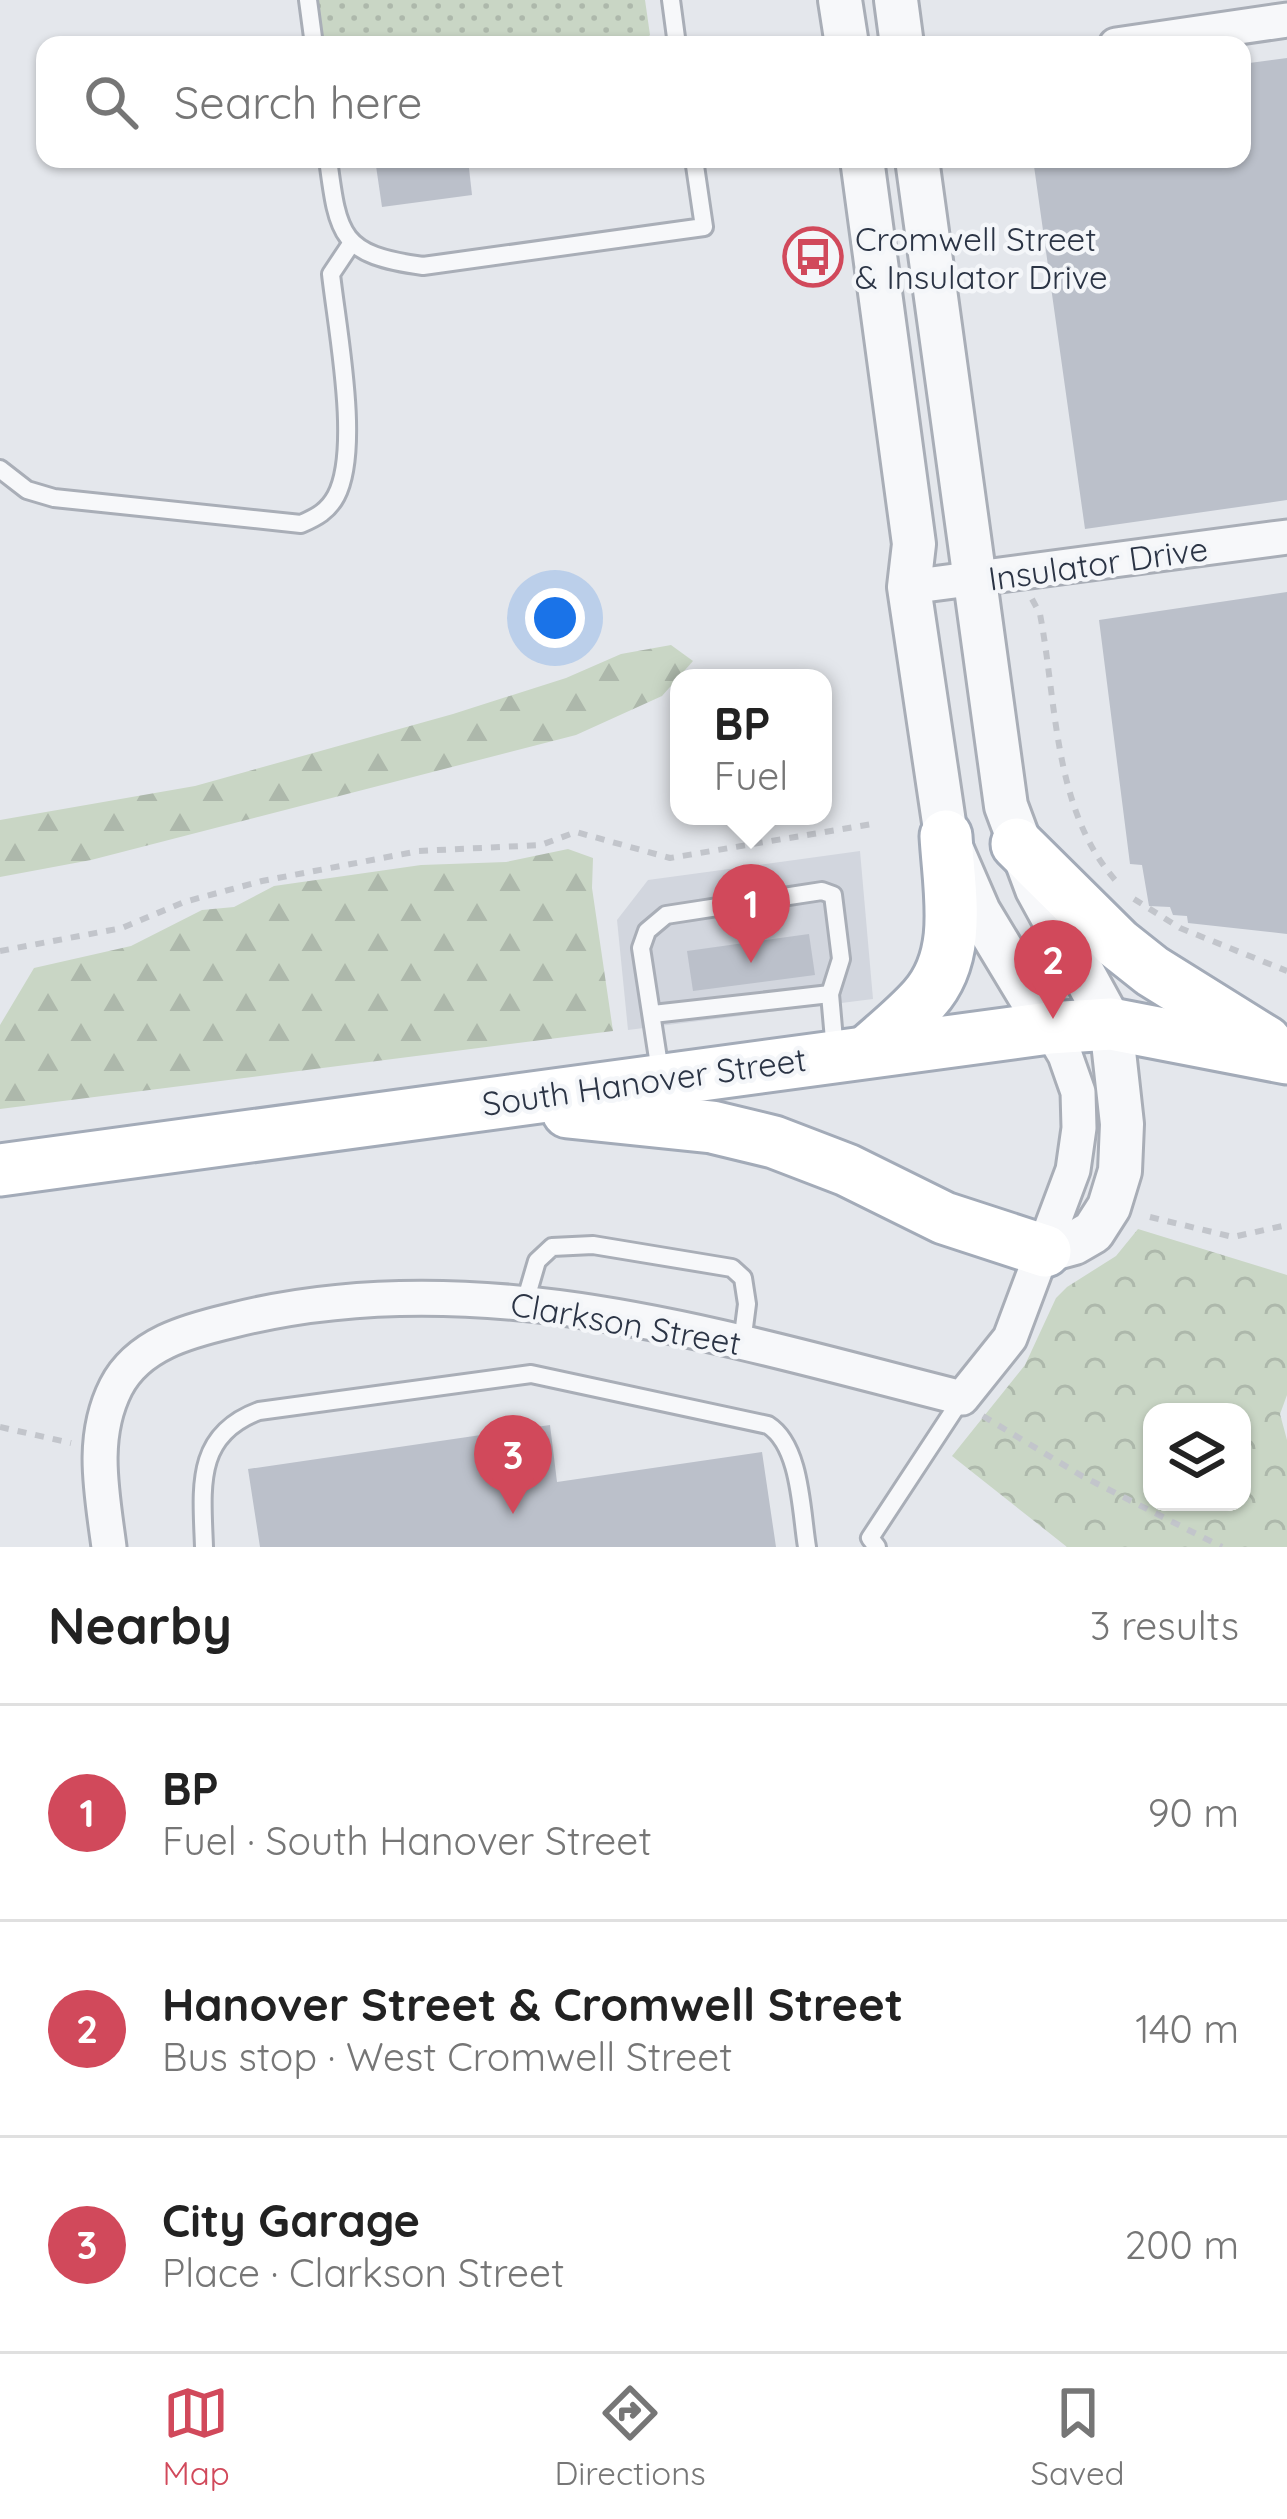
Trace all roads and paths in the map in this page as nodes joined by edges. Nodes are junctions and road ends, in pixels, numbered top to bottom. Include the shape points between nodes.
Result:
1 (308, 0) edge
2 (670, 0) edge
3 (840, 0) edge
4 (896, 0) edge
5 (1287, 20) edge
6 (313, 36) edge
7 (676, 36) edge
8 (846, 36) edge
9 (901, 36) edge
10 (1178, 36) edge
11 (329, 168) edge
12 (695, 168) edge
13 (863, 168) edge
14 (918, 168) edge
15 (351, 244) junction
16 (0, 469) edge
17 (1287, 537) edge
18 (975, 579) junction
19 (909, 587) junction
20 (1031, 598) dead end
21 (872, 824) dead end
22 (946, 836) junction
23 (1017, 844) junction
24 (0, 951) edge
25 (1287, 971) edge
26 (830, 994) junction
27 (653, 1014) junction
28 (1111, 1024) junction
29 (1049, 1028) junction
30 (852, 1053) junction
31 (1287, 1056) edge
32 (661, 1079) junction
33 (465, 1105) junction
34 (0, 1170) edge
35 (1150, 1217) dead end
36 (1287, 1225) edge
37 (1046, 1251) junction
38 (525, 1302) junction
39 (742, 1343) junction
40 (962, 1397) junction
41 (988, 1420) dead end
42 (0, 1427) edge
43 (99, 1444) junction
44 (869, 1544) edge
45 (109, 1547) edge
46 (205, 1547) edge
47 (807, 1547) edge
48 (1222, 1547) edge

1 - 6 lane
2 - 7 lane
3 - 8 street
4 - 9 street
5 - 10 street
11 - 15 lane
12 - 15 lane via 704,227 424,266 383,261
13 - 19 street via 914,544
14 - 18 street
15 - 16 lane via 331,274 345,472 323,514 301,524 54,498
17 - 18 street, Insulator Drive
18 - 19 street, Insulator Drive
18 - 23 street
19 - 22 street
20 - 25 path via 1069,792 1101,865 1163,919
21 - 24 path via 670,858 576,832 541,845 419,851 262,881 122,928
22 - 29 street via 979,912
22 - 30 main road via 952,930 939,979
23 - 28 street
23 - 31 main road via 1152,971
26 - 27 lane
26 - 27 lane via 841,959 833,895 822,891 666,914 641,948
26 - 30 lane
27 - 32 lane
28 - 29 main road, South Hanover Street
28 - 31 main road, South Hanover Street
28 - 37 street via 1120,1171 1093,1232
29 - 30 main road, South Hanover Street
29 - 37 street via 1078,1092 1079,1128
30 - 32 main road, South Hanover Street
32 - 33 main road, South Hanover Street
33 - 34 main road, South Hanover Street
33 - 37 main road via 688,1123 752,1136 847,1170 944,1218
35 - 36 path via 1233,1237
37 - 40 street via 1010,1338
38 - 39 street, Clarkson Street
38 - 39 lane via 537,1261 552,1246 732,1268 743,1278 747,1304
38 - 43 street, Clarkson Street via 402,1296 188,1331 148,1351 117,1383
39 - 40 street, Clarkson Street
40 - 44 lane
41 - 48 path
42 - 43 path
43 - 45 street
46 - 47 lane via 209,1455 235,1420 532,1374 768,1425 782,1434

